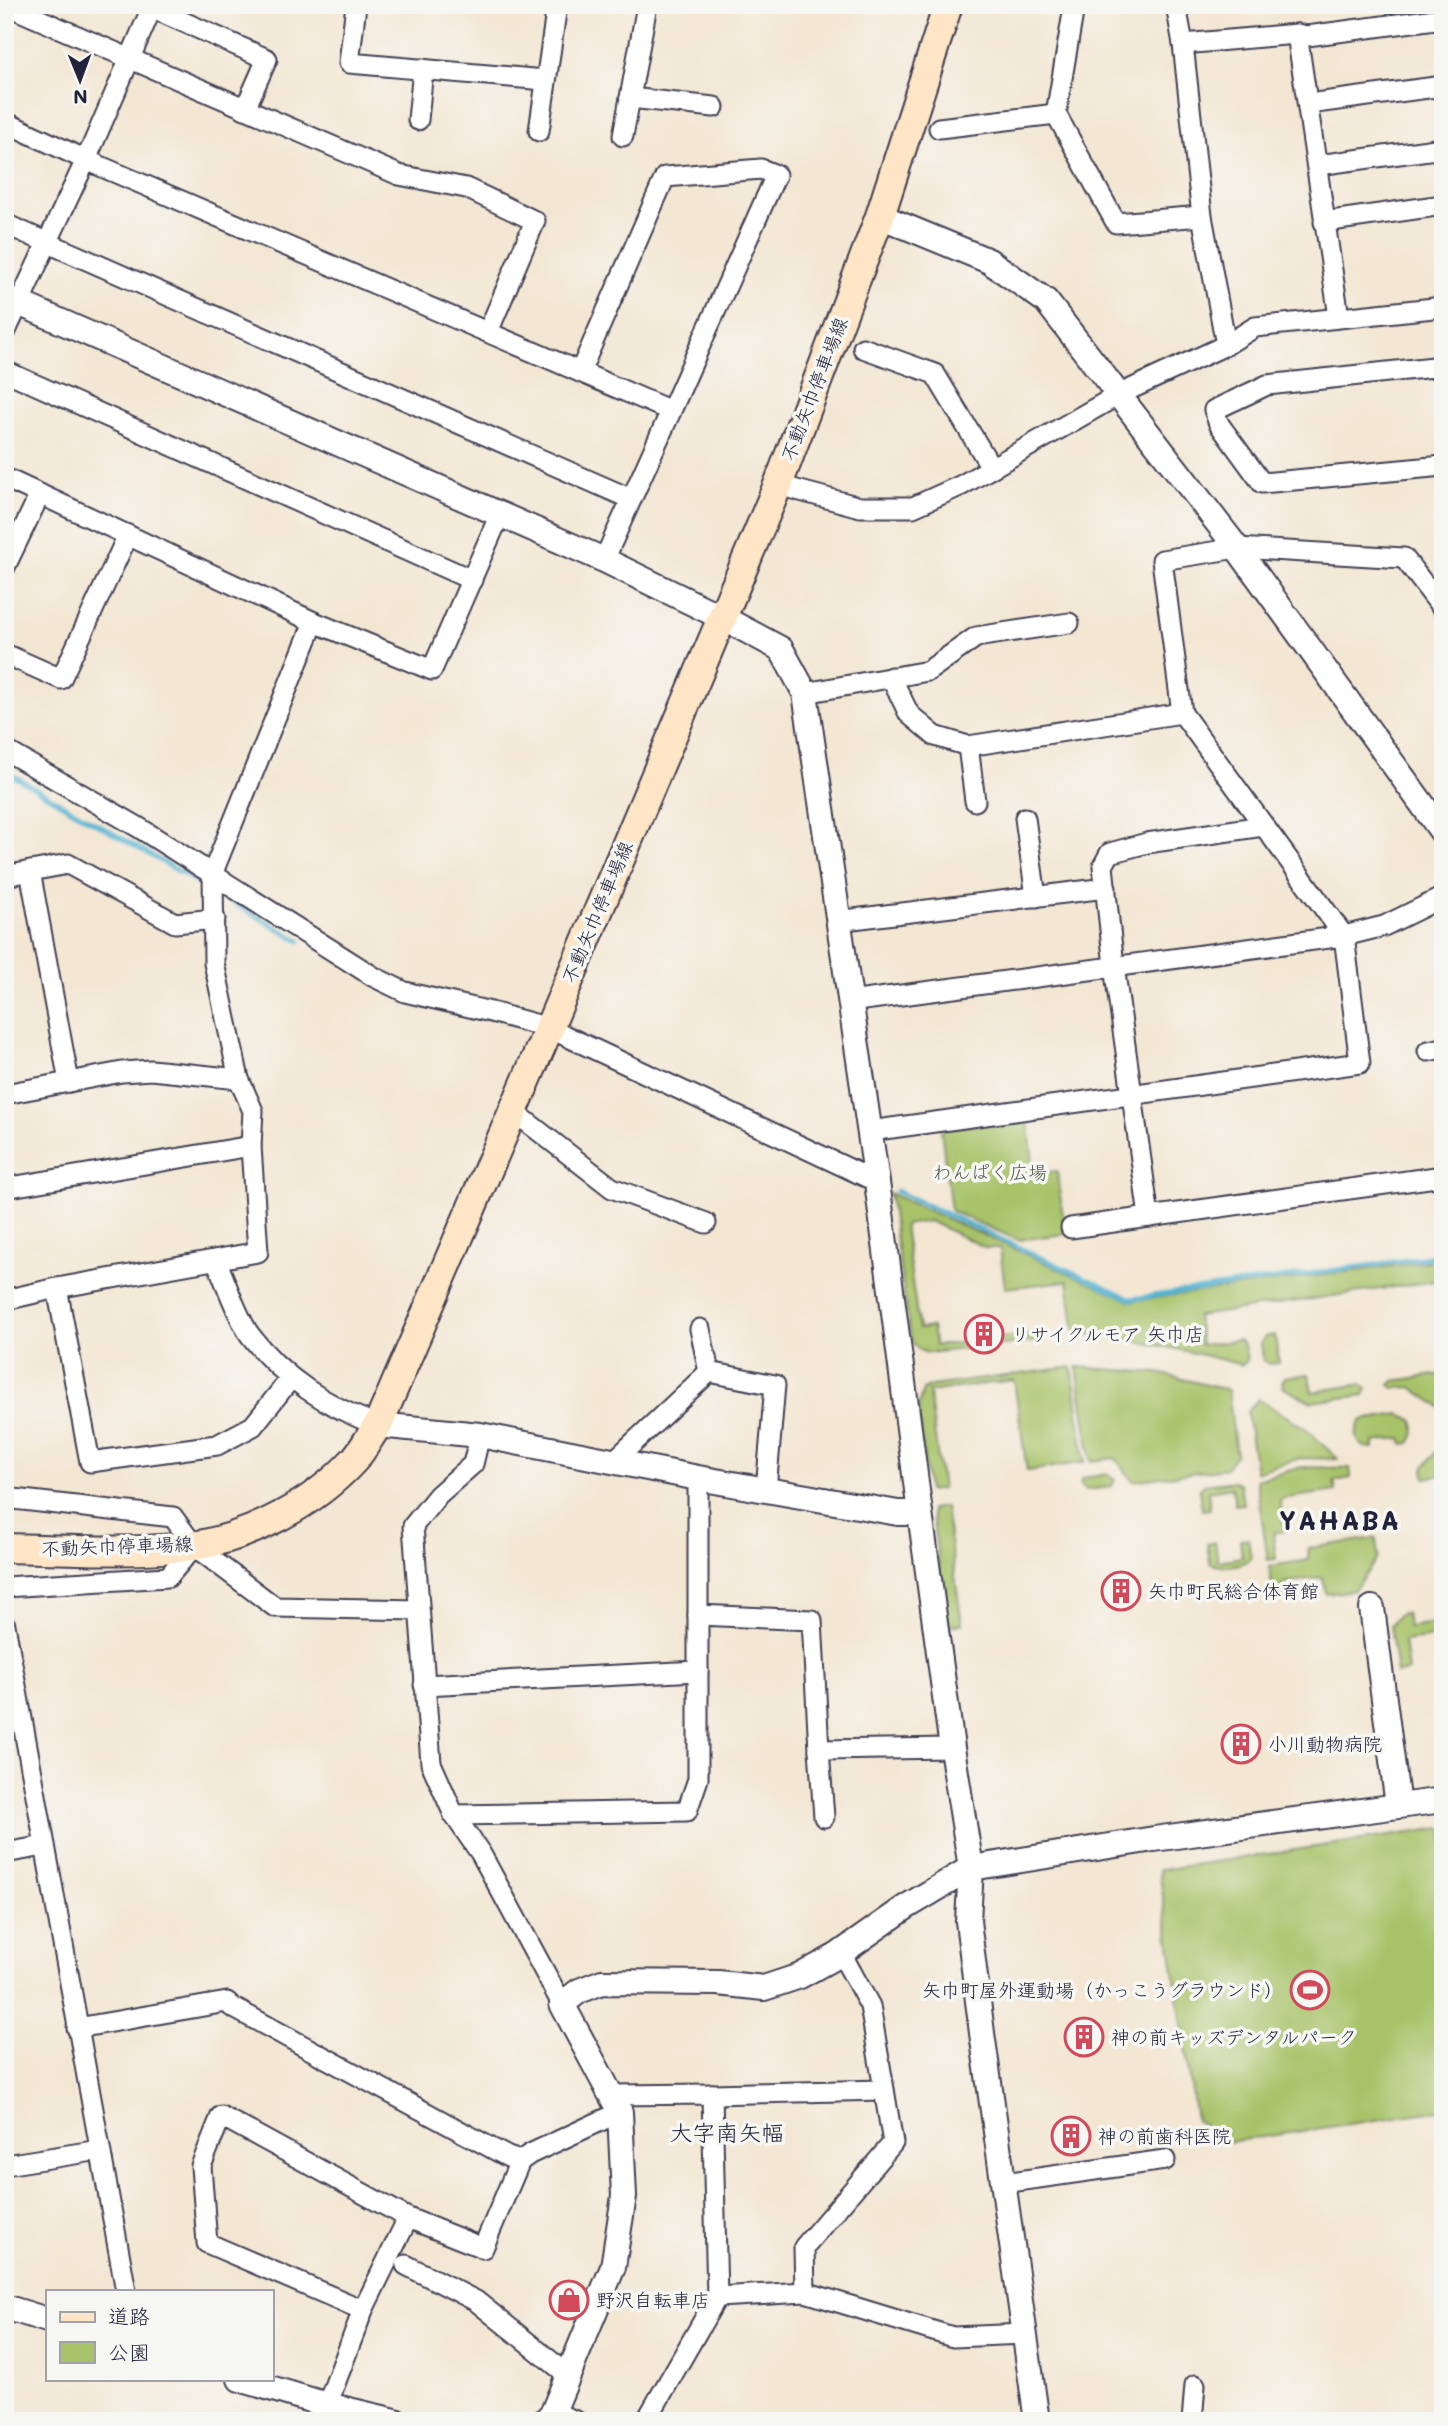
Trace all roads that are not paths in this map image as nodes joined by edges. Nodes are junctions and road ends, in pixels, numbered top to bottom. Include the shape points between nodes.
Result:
1 (6, 5) edge
2 (356, 5) edge
3 (557, 5) edge
4 (647, 5) edge
5 (948, 5) edge
6 (1084, 5) edge
7 (1176, 5) edge
8 (153, 7) edge
9 (36, 12) edge
10 (1443, 18) edge
11 (1297, 34) junction
12 (1183, 44) junction
13 (130, 60) junction
14 (423, 69) junction
15 (545, 80) junction
16 (1443, 86) edge
17 (630, 98) junction
18 (1308, 104) junction
19 (714, 107) dead end
20 (245, 109) junction
21 (1056, 114) junction
22 (418, 120) dead end
23 (5, 122) edge
24 (940, 128) dead end
25 (539, 131) dead end
26 (623, 136) dead end
27 (1443, 148) edge
28 (86, 160) junction
29 (1318, 165) junction
30 (1443, 205) edge
31 (880, 216) junction
32 (1202, 216) junction
33 (1324, 222) junction
34 (5, 224) edge
35 (46, 243) junction
36 (11, 300) edge
37 (1443, 307) edge
38 (1339, 317) junction
39 (488, 332) junction
40 (5, 333) edge
41 (1226, 345) junction
42 (863, 348) dead end
43 (1443, 366) edge
44 (5, 371) edge
45 (580, 372) junction
46 (1118, 395) junction
47 (671, 411) junction
48 (1443, 466) edge
49 (991, 467) junction
50 (5, 478) edge
51 (778, 485) junction
52 (40, 494) junction
53 (631, 499) junction
54 (500, 514) junction
55 (128, 535) junction
56 (1237, 548) junction
57 (604, 560) junction
58 (5, 567) edge
59 (472, 580) junction
60 (1442, 607) edge
61 (721, 617) junction
62 (314, 622) junction
63 (1069, 623) dead end
64 (5, 654) edge
65 (891, 677) junction
66 (804, 693) junction
67 (1182, 713) junction
68 (968, 746) junction
69 (5, 750) edge
70 (975, 801) dead end
71 (1025, 818) dead end
72 (1263, 826) junction
73 (1443, 833) edge
74 (30, 871) junction
75 (5, 876) edge
76 (1106, 888) junction
77 (214, 894) junction
78 (1036, 897) junction
79 (1443, 897) edge
80 (837, 920) junction
81 (1344, 936) junction
82 (1114, 966) junction
83 (849, 1002) junction
84 (548, 1028) junction
85 (239, 1079) junction
86 (69, 1082) junction
87 (5, 1094) edge
88 (1131, 1095) junction
89 (513, 1111) junction
90 (870, 1131) junction
91 (251, 1146) junction
92 (1443, 1175) edge
93 (877, 1182) junction
94 (5, 1188) edge
95 (1149, 1217) junction
96 (706, 1223) dead end
97 (1070, 1228) dead end
98 (216, 1260) junction
99 (57, 1288) junction
100 (5, 1300) edge
101 (700, 1329) dead end
102 (709, 1372) junction
103 (291, 1378) junction
104 (378, 1425) junction
105 (480, 1435) junction
106 (614, 1461) junction
107 (698, 1478) junction
108 (766, 1490) junction
109 (5, 1498) edge
110 (920, 1513) junction
111 (194, 1546) junction
112 (5, 1548) edge
113 (5, 1587) edge
114 (1372, 1608) dead end
115 (418, 1610) junction
116 (698, 1615) junction
117 (6, 1636) edge
118 (698, 1671) junction
119 (424, 1685) junction
120 (951, 1748) junction
121 (819, 1750) junction
122 (1443, 1800) edge
123 (1398, 1806) junction
124 (454, 1815) junction
125 (824, 1817) dead end
126 (44, 1846) junction
127 (5, 1853) edge
128 (971, 1868) junction
129 (841, 1952) junction
130 (562, 2004) junction
131 (77, 2028) junction
132 (884, 2090) junction
133 (712, 2094) junction
134 (615, 2104) junction
135 (100, 2150) junction
136 (1165, 2160) dead end
137 (520, 2161) junction
138 (5, 2165) edge
139 (1004, 2183) junction
140 (408, 2218) junction
141 (406, 2265) dead end
142 (126, 2290) edge
143 (805, 2292) junction
144 (717, 2297) junction
145 (5, 2307) edge
146 (363, 2310) junction
147 (46, 2320) edge
148 (1025, 2334) junction
149 (568, 2375) junction
150 (243, 2380) edge
151 (1195, 2385) dead end
152 (327, 2405) junction
153 (549, 2416) edge
154 (396, 2421) edge
155 (576, 2421) edge
156 (646, 2421) edge
157 (1037, 2421) edge
158 (1192, 2421) edge

1 - 9 street
2 - 14 street via 349,63
3 - 15 street
4 - 17 street
5 - 31 main road, 不動矢巾停車場線
6 - 21 street via 1074,7
7 - 12 street
8 - 13 street
8 - 20 street via 267,58
9 - 13 street
10 - 11 street
11 - 12 street
11 - 18 street
12 - 32 street
13 - 20 street
13 - 28 street
14 - 15 street
14 - 22 street
15 - 25 street
16 - 18 street
17 - 19 street
17 - 26 street
18 - 29 street
20 - 39 street via 399,176 466,188 535,221
21 - 24 street
21 - 32 street via 1116,223
23 - 28 street
27 - 29 street
28 - 35 street
28 - 39 street
29 - 33 street
30 - 33 street
31 - 46 street via 989,261 1046,301
31 - 51 main road, 不動矢巾停車場線
32 - 41 street
33 - 38 street
34 - 35 street
35 - 36 street
35 - 53 street
36 - 40 street
36 - 54 street
37 - 38 street
38 - 41 street via 1255,327
39 - 45 street
41 - 46 street
42 - 49 street via 935,374
43 - 48 street via 1267,384 1214,410 1219,424 1262,483
44 - 59 street
45 - 47 street
45 - 47 street via 665,177 761,169 776,175
46 - 49 street
46 - 56 street
47 - 53 street
49 - 51 street via 913,507 860,508
50 - 52 street
51 - 61 main road, 不動矢巾停車場線
52 - 55 street
52 - 58 street
53 - 57 street
54 - 57 street
54 - 59 street
55 - 62 street
55 - 64 street via 61,679
56 - 60 street via 1404,558
56 - 67 street via 1162,560
56 - 73 street
57 - 61 street
59 - 62 street via 432,670
61 - 66 street via 781,649
61 - 84 main road, 不動矢巾停車場線
62 - 77 street
63 - 65 street via 976,637 928,671
65 - 66 street
65 - 68 street via 909,714 935,736
66 - 80 street
67 - 68 street
67 - 72 street
68 - 70 street
69 - 77 street via 138,827
71 - 78 street
72 - 76 street via 1110,853 1103,866
72 - 81 street
74 - 75 street
74 - 77 street via 68,864 175,923
74 - 86 street
76 - 78 street
76 - 82 street
77 - 84 street via 405,992
77 - 85 street via 214,963
78 - 80 street
79 - 81 street via 1384,926
80 - 83 street
81 - 82 street
81 - 88 street via 1360,1062
82 - 83 street
82 - 88 street
83 - 90 street
84 - 89 main road, 不動矢巾停車場線
84 - 93 street
85 - 86 street via 151,1070
85 - 91 street via 253,1111
86 - 87 street
88 - 90 street
88 - 95 street
89 - 96 street via 612,1188
89 - 104 main road, 不動矢巾停車場線
90 - 93 street
91 - 94 street
91 - 98 street via 258,1252
92 - 95 street
93 - 110 street
95 - 97 street
98 - 99 street
98 - 103 street via 248,1334
99 - 100 street
99 - 103 street via 90,1462 217,1445 253,1426
101 - 102 street
102 - 106 street
102 - 108 street via 775,1385
103 - 104 street
104 - 105 street
104 - 111 main road, 不動矢巾停車場線 via 355,1459 322,1491 284,1515
105 - 106 street
105 - 115 street via 472,1464 413,1526
106 - 107 street
107 - 108 street
107 - 116 street
108 - 110 street
109 - 111 street via 173,1517
110 - 120 street
111 - 112 main road, 不動矢巾停車場線
111 - 113 street via 168,1577
111 - 115 street via 275,1607
114 - 123 street
115 - 119 street
116 - 118 street
116 - 121 street via 812,1620
117 - 126 street
118 - 119 street
118 - 124 street via 698,1779 687,1811
119 - 124 street via 431,1763
120 - 121 street
120 - 128 street
121 - 125 street
122 - 123 street
123 - 128 street
124 - 130 street via 481,1854
126 - 127 street
126 - 131 street
128 - 129 street
128 - 139 street via 968,1921
129 - 130 street via 800,1976 764,1988 602,1982
129 - 132 street via 870,2006
130 - 134 street
131 - 135 street
131 - 137 street via 227,2002
132 - 133 street
132 - 143 street via 893,2143 804,2247
133 - 134 street
133 - 144 street
134 - 137 street
134 - 149 street via 624,2196 613,2267
135 - 138 street
135 - 142 street
136 - 139 street
137 - 140 street via 483,2248
139 - 148 street
140 - 146 street
140 - 146 street via 221,2116 201,2166 206,2243
141 - 149 street via 476,2301
143 - 144 street
143 - 148 street via 953,2337
144 - 156 street
145 - 147 street
146 - 152 street
148 - 157 street
149 - 153 street
150 - 152 street
151 - 158 street
152 - 154 street
153 - 155 street

